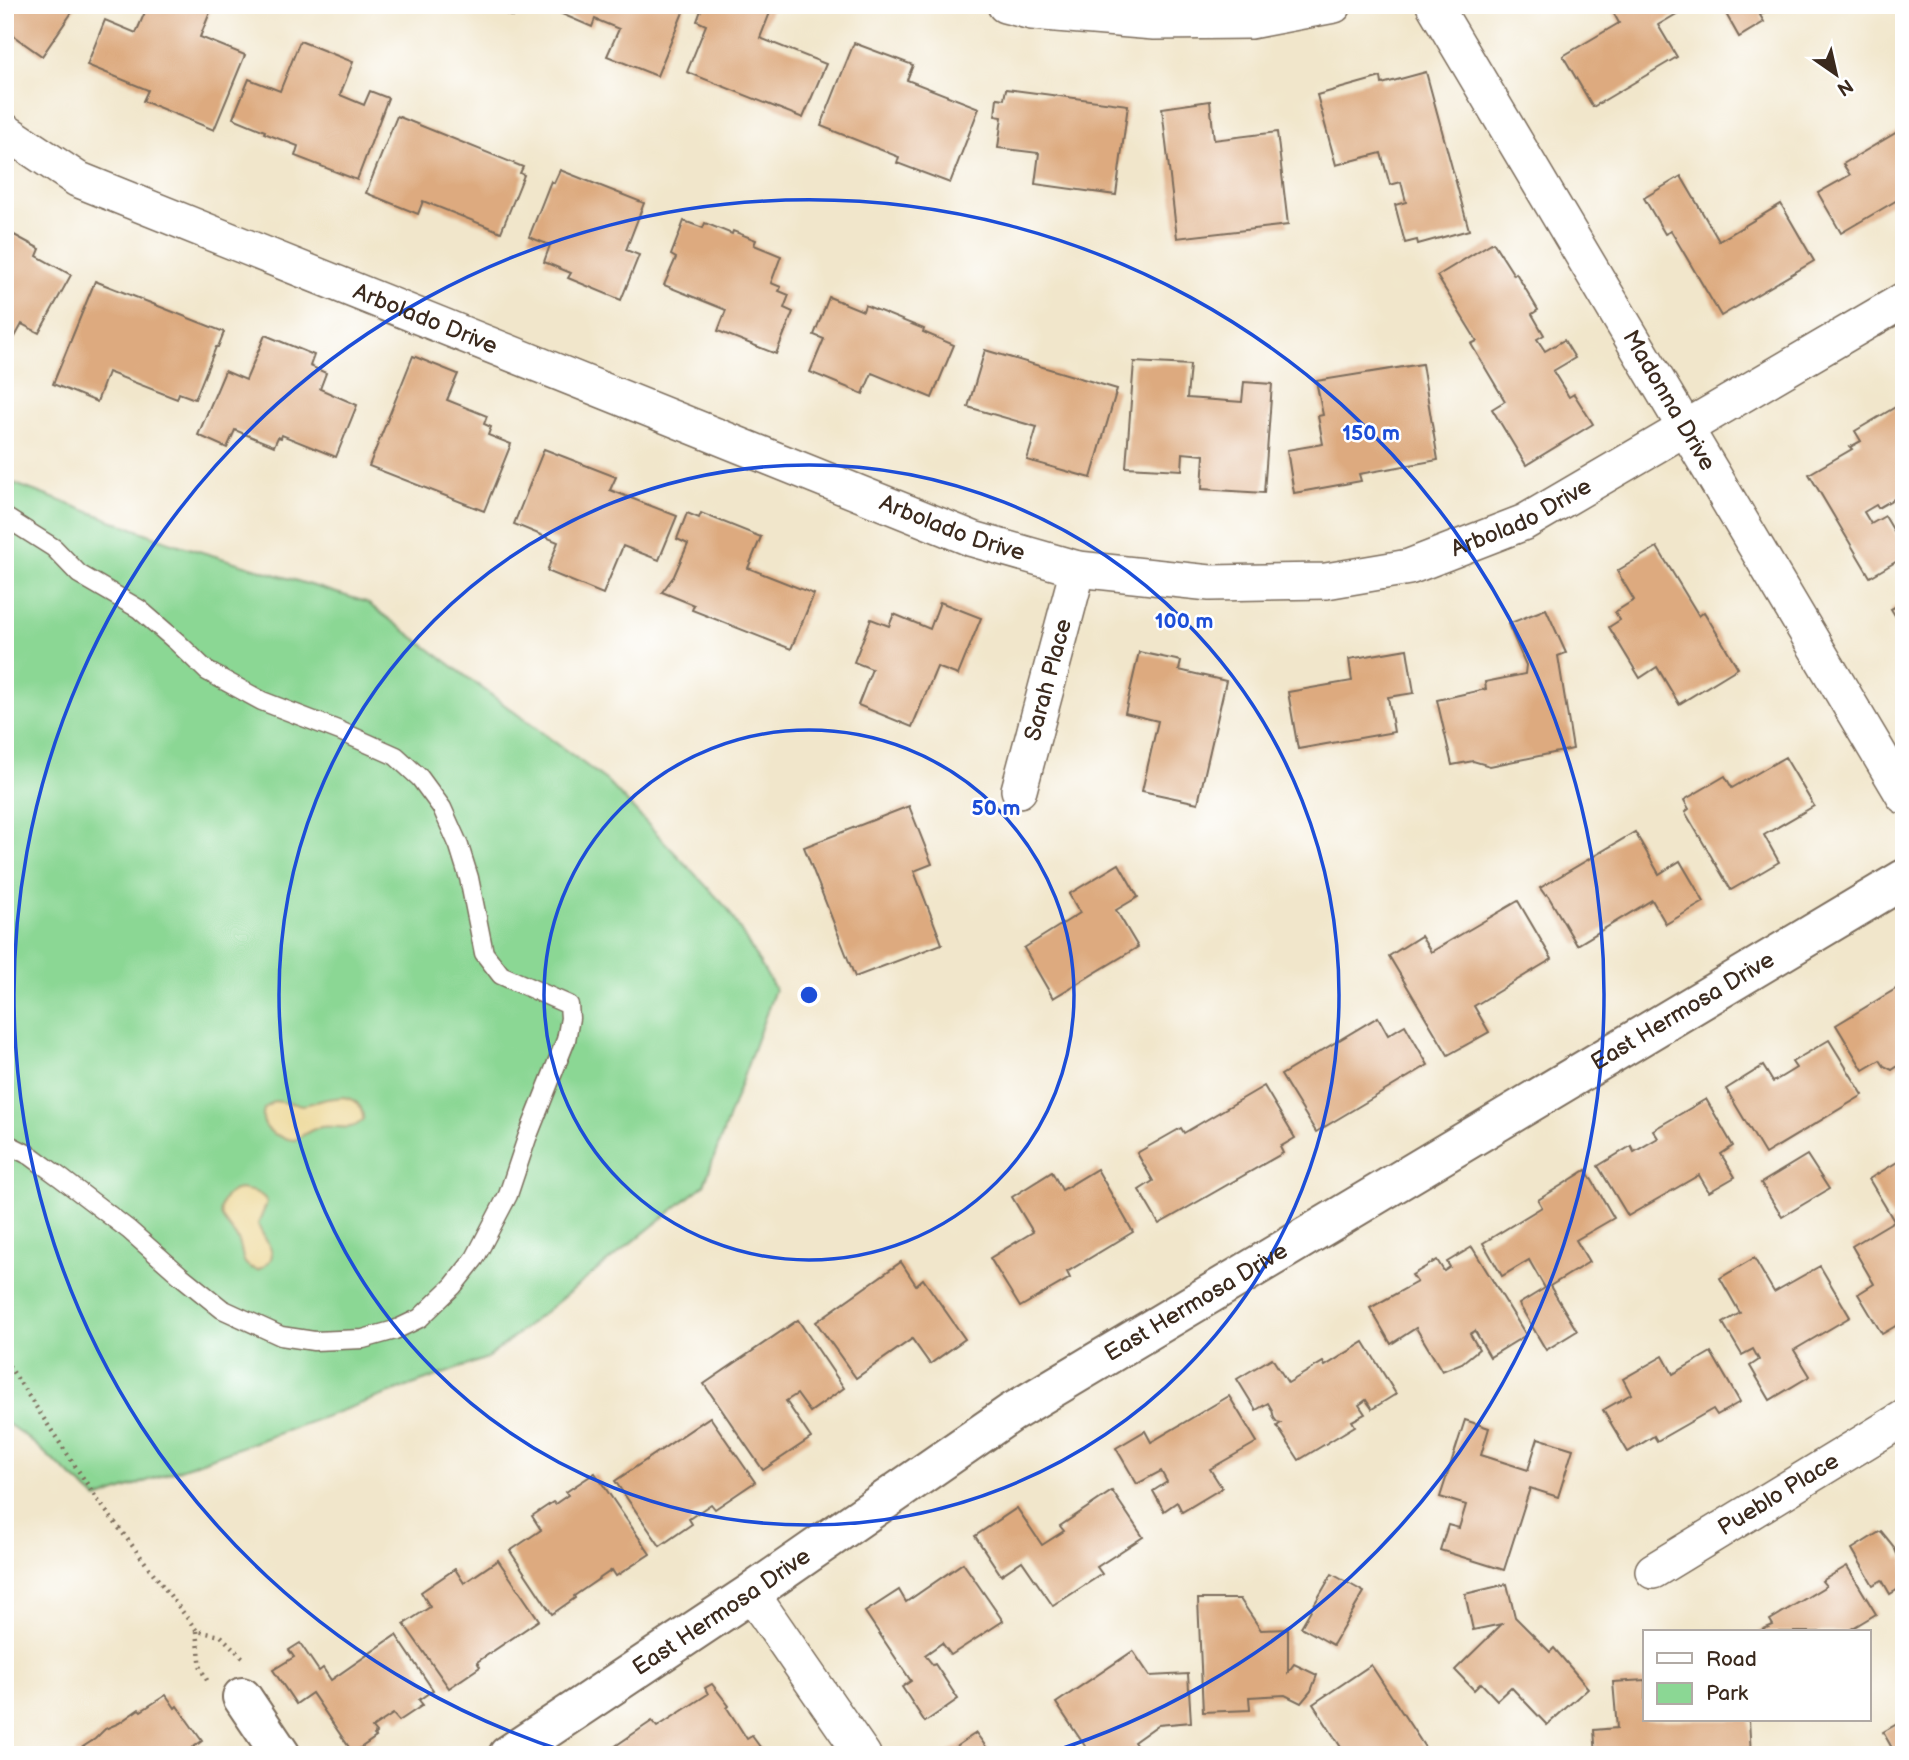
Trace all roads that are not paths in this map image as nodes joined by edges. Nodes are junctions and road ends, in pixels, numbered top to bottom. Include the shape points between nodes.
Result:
1 (1005, 5) edge
2 (1334, 5) edge
3 (1434, 5) edge
4 (5, 131) edge
5 (1904, 300) edge
6 (1685, 427) junction
7 (5, 517) edge
8 (1078, 569) junction
9 (1019, 790) dead end
10 (1904, 796) edge
11 (1904, 878) edge
12 (5, 1143) edge
13 (1904, 1418) edge
14 (1653, 1571) dead end
15 (751, 1593) junction
16 (242, 1697) road end
17 (281, 1755) edge
18 (508, 1755) edge
19 (863, 1755) edge

1 - 2 street via 1032,12 1154,22 1250,21
3 - 6 street, Madonna Drive
4 - 8 street, Arbolado Drive via 77,179 973,539
5 - 6 street, Arbolado Drive
6 - 8 street, Arbolado Drive via 1525,522 1409,567 1326,581 1210,583
6 - 10 street, Madonna Drive
7 - 12 lane via 54,548 79,574 139,609 207,671 262,701 351,736 404,763 442,808 459,846 484,953 501,975 569,1005 570,1018 508,1195 475,1258 420,1318 363,1339 314,1341 281,1336 222,1309 90,1200 31,1156
8 - 9 street, Sarah Place
11 - 15 street, East Hermosa Drive via 1011,1413
13 - 14 street, Pueblo Place
15 - 18 street, East Hermosa Drive
15 - 19 street
16 - 17 street

